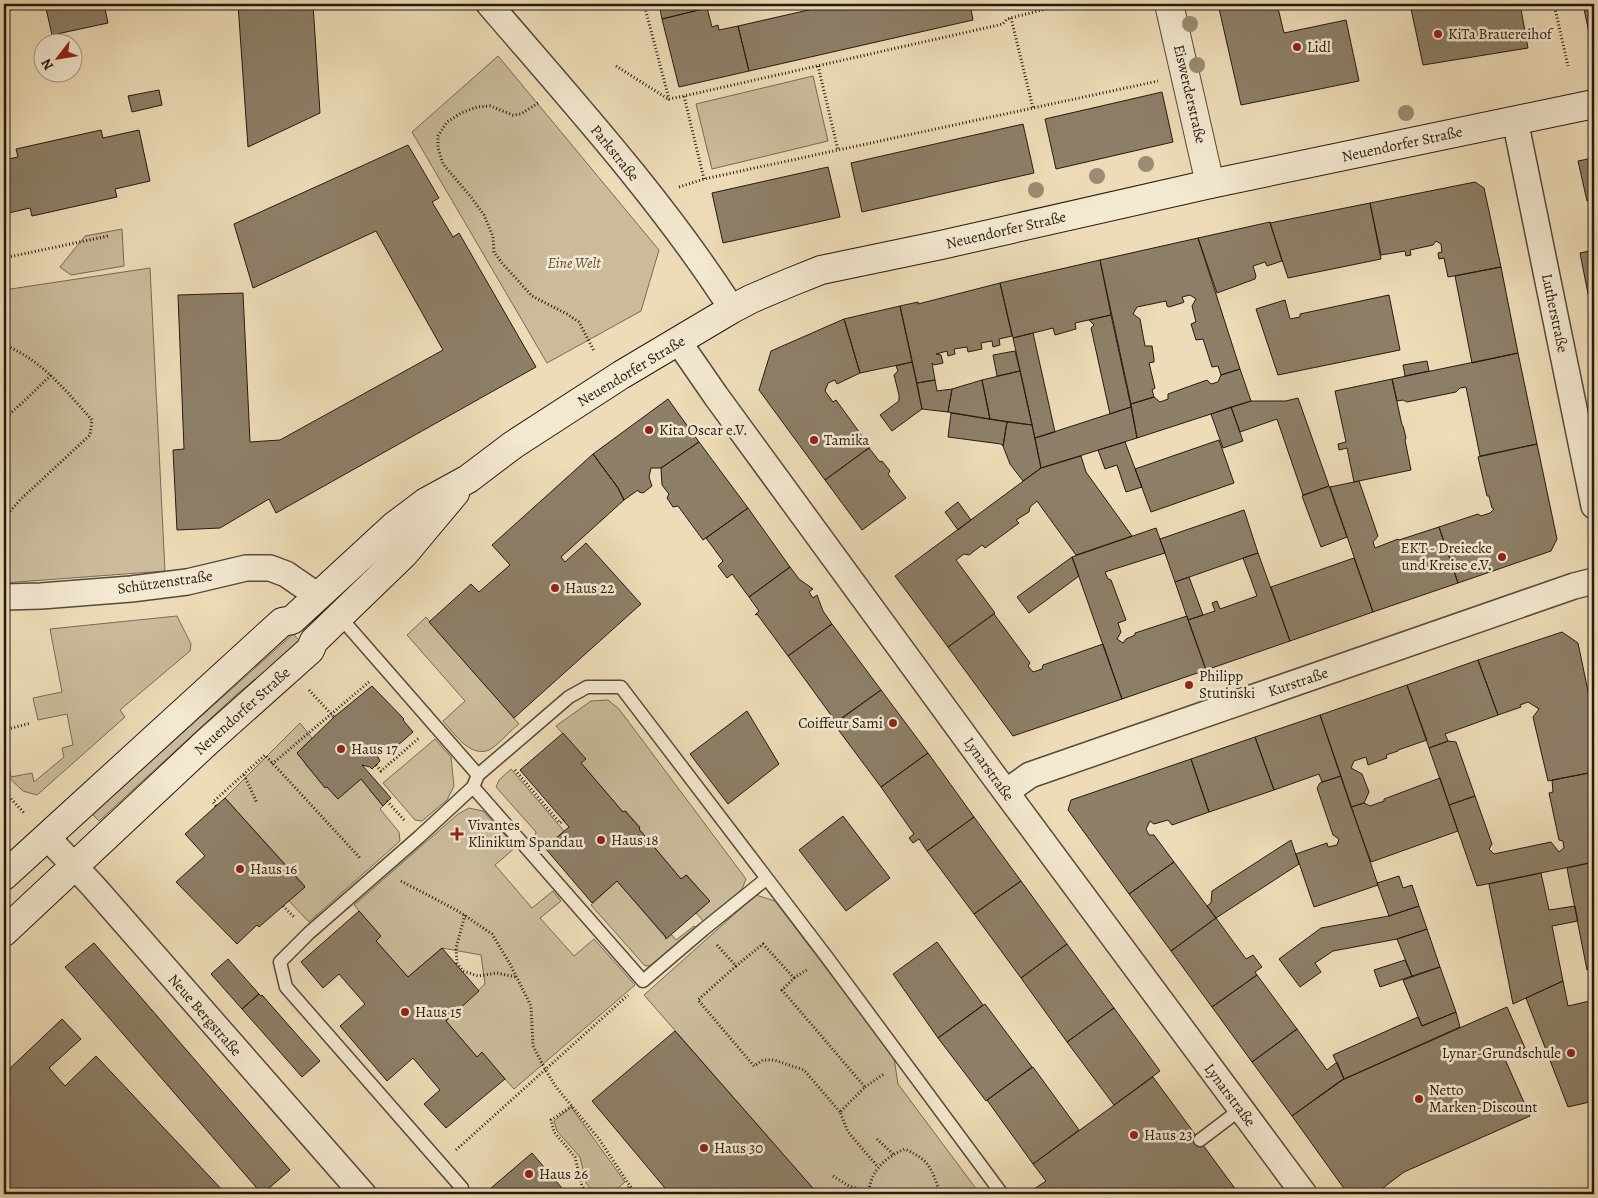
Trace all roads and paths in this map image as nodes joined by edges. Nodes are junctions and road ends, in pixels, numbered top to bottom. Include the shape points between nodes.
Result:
1 (489, 4) edge
2 (644, 4) edge
3 (1065, 4) edge
4 (1169, 4) edge
5 (1554, 4) edge
6 (1011, 18) junction
7 (616, 66) dead end
8 (818, 66) junction
9 (1568, 66) dead end
10 (1166, 80) dead end
11 (684, 96) junction
12 (542, 99) dead end
13 (669, 99) junction
14 (1594, 104) edge
15 (1033, 108) junction
16 (1515, 120) junction
17 (838, 150) junction
18 (704, 179) junction
19 (1210, 184) junction
20 (677, 190) dead end
21 (108, 236) dead end
22 (4, 258) edge
23 (732, 309) junction
24 (678, 342) junction
25 (4, 345) edge
26 (594, 351) dead end
27 (51, 375) junction
28 (4, 420) edge
29 (468, 479) junction
30 (1594, 506) edge
31 (4, 518) edge
32 (1594, 581) edge
33 (318, 596) junction
34 (4, 597) edge
35 (340, 617) junction
36 (385, 668) junction
37 (309, 690) dead end
38 (332, 716) junction
39 (31, 723) dead end
40 (434, 725) junction
41 (4, 730) edge
42 (502, 755) junction
43 (272, 764) junction
44 (376, 765) dead end
45 (244, 775) junction
46 (475, 781) junction
47 (4, 792) edge
48 (1006, 792) junction
49 (257, 804) dead end
50 (216, 806) dead end
51 (25, 814) dead end
52 (564, 820) dead end
53 (47, 836) junction
54 (74, 866) junction
55 (379, 872) junction
56 (4, 876) edge
57 (766, 879) junction
58 (465, 915) junction
59 (704, 929) junction
60 (4, 932) edge
61 (736, 966) junction
62 (516, 977) junction
63 (643, 982) junction
64 (545, 1069) junction
65 (572, 1106) junction
66 (1241, 1110) junction
67 (840, 1112) junction
68 (877, 1139) dead end
69 (1200, 1140) dead end
70 (893, 1154) junction
71 (441, 1163) junction
72 (878, 1167) junction
73 (833, 1176) dead end
74 (630, 1186) junction
75 (868, 1193) edge
76 (363, 1194) edge
77 (455, 1194) edge
78 (588, 1194) edge
79 (620, 1194) edge
80 (638, 1194) edge
81 (941, 1194) edge
82 (1002, 1194) edge
83 (1304, 1194) edge

1 - 23 street, Parkstraße via 674,226
2 - 13 path
3 - 6 path
4 - 19 main road, Eiswerderstraße
5 - 9 path
6 - 8 path via 1003,24
6 - 15 path
7 - 13 path
8 - 11 path
8 - 17 path
10 - 15 path
11 - 13 path
11 - 18 path
12 - 26 path via 521,114 513,115 490,106 461,113 447,122 438,136 438,148 443,164 484,216 493,237 494,252 502,263 532,296 579,322
14 - 16 main road, Neuendorfer Straße
15 - 17 path
16 - 19 main road, Neuendorfer Straße
16 - 30 street, Lutherstraße
17 - 18 path
18 - 20 path via 680,186
19 - 23 main road, Neuendorfer Straße via 821,270
21 - 22 path
23 - 24 main road, Neuendorfer Straße
24 - 29 main road, Neuendorfer Straße via 551,420
24 - 48 street, Lynarstraße
25 - 27 path via 18,350
27 - 28 path
27 - 31 path via 92,420 90,435
29 - 33 main road, Neuendorfer Straße via 426,502 394,526
29 - 35 main road, Neuendorfer Straße via 404,554
32 - 48 street, Kurstraße via 1030,774
33 - 34 street, Schützenstraße via 286,574 270,568 246,568 187,582
33 - 35 main road
33 - 53 main road, Neuendorfer Straße via 292,620 282,622
35 - 36 lane
35 - 54 main road, Neuendorfer Straße via 314,641 310,650
36 - 38 path
36 - 40 lane
37 - 38 path
38 - 43 path
39 - 41 path
40 - 44 path via 381,771
40 - 46 lane
42 - 46 lane
42 - 52 path via 560,823
42 - 57 lane via 569,697 587,687 620,687
43 - 45 path via 266,755
43 - 55 path via 368,867
45 - 49 path
45 - 50 path via 213,802
46 - 55 lane
46 - 63 lane
47 - 51 path
48 - 66 street, Lynarstraße
53 - 54 street, Neue Bergstraße
53 - 56 main road, Neuendorfer Straße
54 - 60 main road, Neuendorfer Straße
54 - 76 street, Neue Bergstraße
55 - 58 path via 410,884
55 - 71 lane via 280,962 286,987
57 - 59 lane
57 - 82 lane
58 - 62 path via 492,934
58 - 62 path via 456,948 460,968 478,976 497,973
59 - 61 path
59 - 63 lane
61 - 67 path via 698,1000 754,1066 763,1060 774,1060 804,1070
61 - 67 path via 763,944 794,978 782,990 865,1086
62 - 64 path via 531,1006 533,1046
63 - 64 path
64 - 65 path
64 - 71 path
65 - 74 path
65 - 78 path via 552,1120 554,1132 575,1157 582,1186
66 - 69 lane
66 - 83 street, Lynarstraße
67 - 72 path via 848,1132
68 - 70 path
70 - 72 path
70 - 81 path via 906,1149 920,1156 931,1169
71 - 77 lane via 462,1188
72 - 75 path via 870,1180
73 - 75 path
74 - 79 path
74 - 80 path

